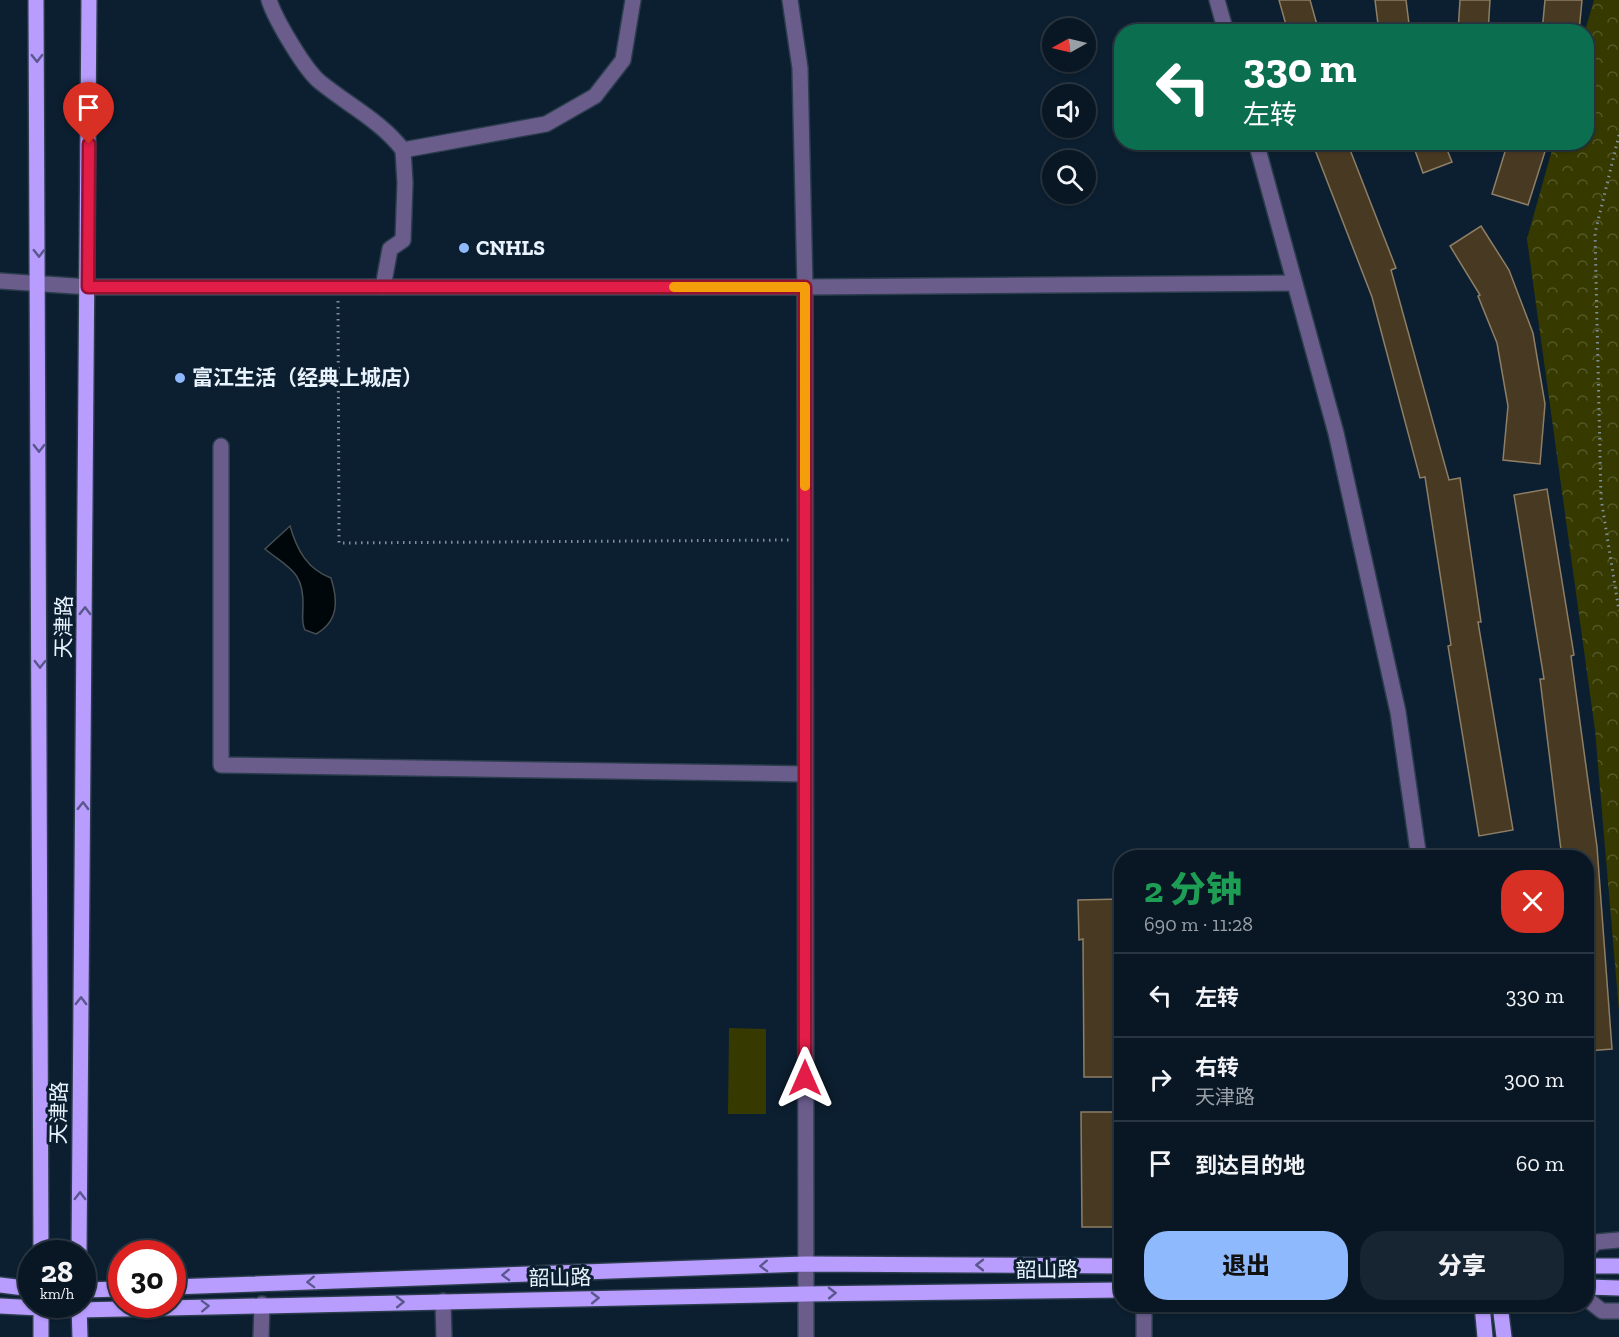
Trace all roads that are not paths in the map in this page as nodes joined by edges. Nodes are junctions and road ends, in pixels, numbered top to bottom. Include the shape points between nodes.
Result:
1 (36, 0) edge
2 (89, 0) edge
3 (269, 0) edge
4 (633, 0) edge
5 (790, 0) edge
6 (1217, 0) edge
7 (1224, 24) edge
8 (403, 150) junction
9 (1258, 150) edge
10 (0, 281) edge
11 (1294, 283) junction
12 (39, 286) junction
13 (88, 287) junction
14 (383, 287) junction
15 (805, 287) junction
16 (221, 446) dead end
17 (805, 774) junction
18 (1418, 850) edge
19 (1619, 1239) edge
20 (41, 1240) edge
21 (79, 1240) edge
22 (1594, 1244) edge
23 (805, 1264) junction
24 (1114, 1266) edge
25 (1594, 1266) edge
26 (1619, 1266) edge
27 (0, 1285) edge
28 (186, 1286) edge
29 (18, 1287) edge
30 (1594, 1287) edge
31 (1619, 1288) edge
32 (1114, 1290) edge
33 (805, 1294) junction
34 (444, 1301) junction
35 (262, 1304) junction
36 (1594, 1305) edge
37 (0, 1306) edge
38 (18, 1307) edge
39 (96, 1307) edge
40 (1619, 1311) edge
41 (1144, 1312) edge
42 (1483, 1312) edge
43 (1501, 1312) edge
44 (41, 1318) edge
45 (79, 1318) edge
46 (41, 1337) edge
47 (80, 1337) edge
48 (261, 1337) edge
49 (444, 1337) edge
50 (806, 1337) edge
51 (1144, 1337) edge
52 (1485, 1337) edge
53 (1504, 1337) edge

1 -> 12 main road, 天津路
2 - 13 main road, 天津路
3 - 8 street via 274,16 318,81 392,135
4 - 8 street via 623,60 595,96 546,124
5 - 15 street via 800,68
6 - 7 street
8 - 14 street via 403,240 390,249
9 - 11 street
10 - 12 street
11 - 15 street
11 - 18 street via 1335,434 1398,712
12 - 13 street
12 -> 20 main road, 天津路
13 - 14 street
21 -> 13 main road, 天津路
14 - 15 street
15 - 17 street
16 - 17 street via 221,765
17 - 23 street
19 - 22 street
24 -> 23 main road, 韶山路
23 -> 28 main road, 韶山路
23 - 33 street
25 - 26 main road
27 - 29 main road
30 - 31 main road
33 -> 32 main road, 韶山路
34 -> 33 main road, 韶山路
33 - 50 street
35 -> 34 main road, 韶山路
34 - 49 street
39 -> 35 main road, 韶山路
35 - 48 street
36 - 40 street via 1602,1311
37 - 38 main road, 韶山路
41 - 51 street
42 - 52 main road
43 - 53 main road
44 - 46 main road
45 - 47 main road

